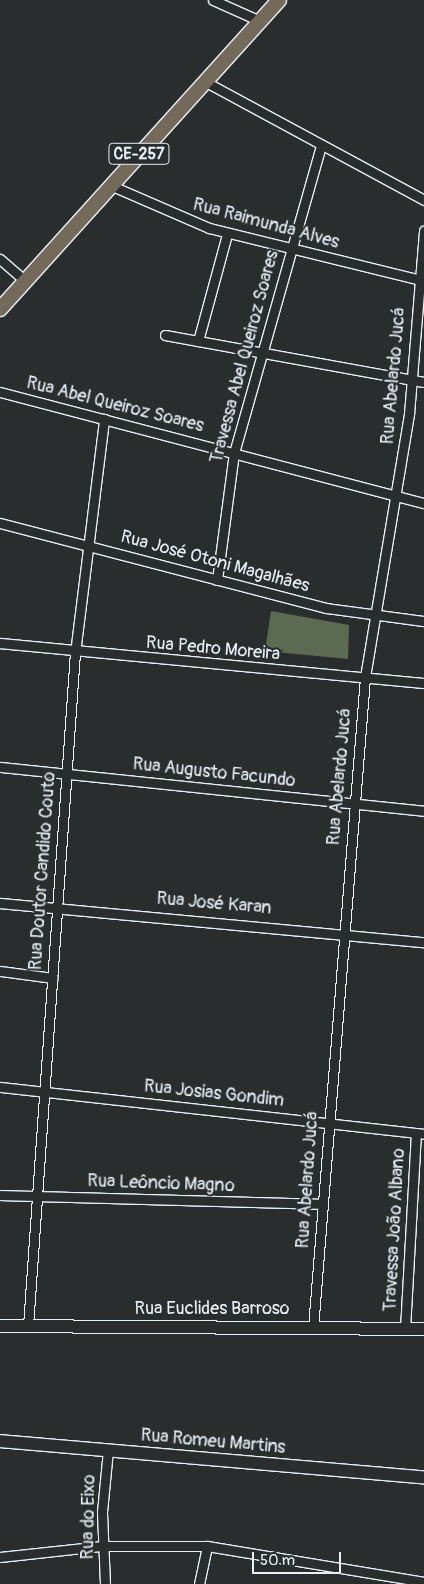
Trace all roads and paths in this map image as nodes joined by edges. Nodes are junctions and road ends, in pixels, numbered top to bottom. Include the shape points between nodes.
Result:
1 (213, 0) edge
2 (279, 0) edge
3 (260, 21) junction
4 (204, 81) junction
5 (321, 145) junction
6 (112, 186) junction
7 (424, 200) edge
8 (424, 232) edge
9 (227, 234) junction
10 (291, 249) junction
11 (0, 259) edge
12 (417, 279) junction
13 (25, 281) junction
14 (0, 309) edge
15 (165, 335) dead end
16 (198, 341) junction
17 (264, 353) junction
18 (411, 379) junction
19 (424, 382) edge
20 (0, 392) edge
21 (104, 419) junction
22 (234, 452) junction
23 (394, 495) junction
24 (424, 503) edge
25 (0, 523) edge
26 (87, 545) junction
27 (218, 580) junction
28 (374, 614) junction
29 (424, 621) edge
30 (0, 643) edge
31 (75, 653) junction
32 (365, 677) junction
33 (424, 683) edge
34 (0, 766) edge
35 (66, 773) junction
36 (353, 804) junction
37 (424, 811) edge
38 (0, 903) edge
39 (58, 908) junction
40 (343, 932) junction
41 (424, 942) edge
42 (0, 971) edge
43 (53, 978) junction
44 (0, 1087) edge
45 (44, 1093) junction
46 (329, 1122) junction
47 (420, 1133) edge
48 (0, 1195) edge
49 (38, 1196) junction
50 (322, 1204) junction
51 (0, 1326) edge
52 (28, 1326) junction
53 (313, 1328) junction
54 (405, 1329) junction
55 (424, 1330) edge
56 (0, 1441) edge
57 (108, 1450) junction
58 (424, 1477) edge
59 (102, 1546) junction
60 (207, 1546) junction
61 (0, 1557) edge
62 (424, 1582) edge
63 (105, 1584) edge
64 (200, 1584) edge

1 - 3 street
2 - 3 main road, CE-257
3 - 4 main road, CE-257
4 - 5 street
4 - 6 main road, CE-257
5 - 7 street
5 - 10 street, Travessa Abel Queiroz Soares
6 - 9 street, Rua Raimunda Alves
6 - 13 main road, CE-257
8 - 12 street, Rua Abelardo Jucá
9 - 10 street, Rua Raimunda Alves
9 - 16 street
10 - 12 street, Rua Raimunda Alves
10 - 17 street, Travessa Abel Queiroz Soares
11 - 13 street
12 - 18 street, Rua Abelardo Jucá
13 - 14 main road, CE-257
15 - 16 street
16 - 17 street
17 - 18 street
17 - 22 street, Travessa Abel Queiroz Soares
18 - 19 street
18 - 23 street, Rua Abelardo Jucá
20 - 21 street, Rua Abel Queiroz Soares
21 - 22 street, Rua Abel Queiroz Soares
21 - 26 street, Rua Doutor Candido Couto
22 - 23 street, Rua Abel Queiroz Soares
22 - 27 street, Travessa Abel Queiroz Soares
23 - 24 street, Rua Abel Queiroz Soares
23 - 28 street, Rua Abelardo Jucá
25 - 26 street, Rua José Otoni Magalhães
26 - 27 street, Rua José Otoni Magalhães
26 - 31 street, Rua Doutor Candido Couto
27 - 28 street, Rua José Otoni Magalhães
28 - 29 street, Rua José Otoni Magalhães
28 - 32 street, Rua Abelardo Jucá
30 - 31 street, Rua Pedro Moreira
31 - 32 street, Rua Pedro Moreira
31 - 35 street, Rua Doutor Candido Couto
32 - 33 street, Rua Pedro Moreira
32 - 36 street, Rua Abelardo Jucá
34 - 35 street, Rua Augusto Facundo
35 - 36 street, Rua Augusto Facundo
35 - 39 street, Rua Doutor Candido Couto
36 - 37 street, Rua Augusto Facundo
36 - 40 street, Rua Abelardo Jucá
38 - 39 street, Rua José Karan
39 - 40 street, Rua José Karan
39 - 43 street, Rua Doutor Candido Couto
40 - 41 street, Rua José Karan
40 - 46 street, Rua Abelardo Jucá
42 - 43 street
43 - 45 street, Rua Doutor Candido Couto
44 - 45 street, Rua Josias Gondim
45 - 46 street, Rua Josias Gondim
45 - 49 street, Rua Doutor Candido Couto
46 - 47 street, Rua Josias Gondim
46 - 50 street, Rua Abelardo Jucá
47 - 54 street, Travessa João Albano
48 - 49 street, Rua Leôncio Magno
49 - 50 street, Rua Leôncio Magno
49 - 52 street, Rua Doutor Candido Couto
50 - 53 street, Rua Abelardo Jucá
51 - 52 street, Rua Euclides Barroso
52 - 53 street, Rua Euclides Barroso
53 - 54 street, Rua Euclides Barroso
54 - 55 street, Rua Euclides Barroso
56 - 57 street, Rua Romeu Martins
57 - 58 street, Rua Romeu Martins
57 - 59 street, Rua do Eixo
59 - 60 street
59 - 61 street
59 - 63 street, Rua do Eixo
60 - 62 street
60 - 64 street

